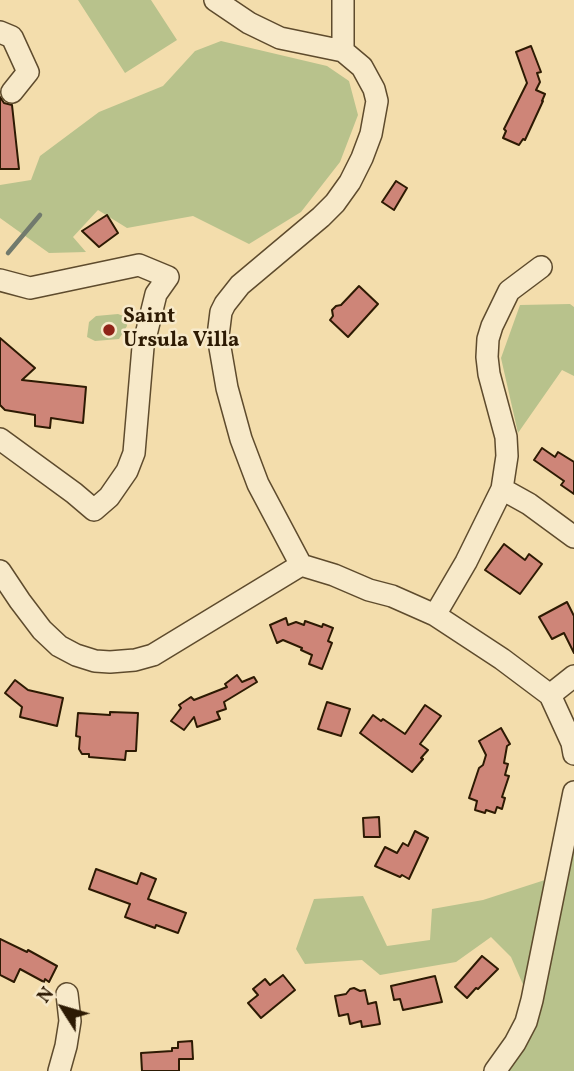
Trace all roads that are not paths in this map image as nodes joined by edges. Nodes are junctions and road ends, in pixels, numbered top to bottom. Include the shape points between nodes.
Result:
1 (215, 0) edge
2 (343, 0) edge
3 (0, 32) edge
4 (343, 51) junction
5 (12, 92) dead end
6 (541, 267) dead end
7 (0, 280) edge
8 (0, 439) edge
9 (502, 489) junction
10 (574, 537) edge
11 (302, 565) junction
12 (0, 571) edge
13 (435, 615) junction
14 (574, 676) edge
15 (550, 695) junction
16 (574, 754) edge
17 (574, 792) edge
18 (67, 994) dead end
19 (59, 1071) edge
20 (495, 1071) edge

1 - 4 street via 279,38
2 - 4 street
3 - 5 street via 12,37 28,72
4 - 11 street via 362,66 377,101 362,158 328,210 240,285 221,312 218,336 241,439 258,485
6 - 9 street via 509,291 488,340 489,374 506,437
7 - 8 street via 30,288 139,265 168,277 156,294 143,347 134,453 109,496 94,510
9 - 10 street
9 - 13 street
11 - 12 street via 153,655 110,662 95,661 59,646 44,633
11 - 13 street
13 - 15 street
14 - 15 street
15 - 16 street
17 - 20 street via 526,1022
18 - 19 street via 70,1021

